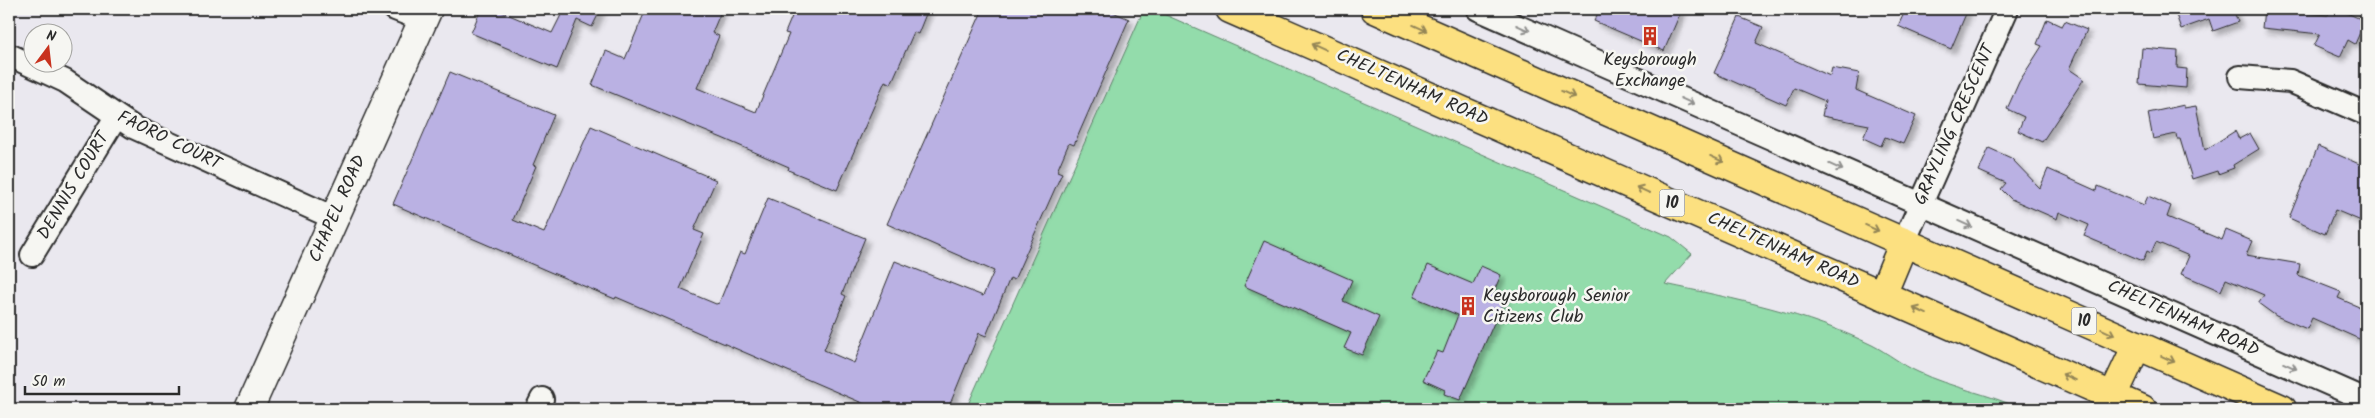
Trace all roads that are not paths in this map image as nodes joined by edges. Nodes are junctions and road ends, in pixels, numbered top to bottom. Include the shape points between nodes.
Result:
1 (395, 9) edge
2 (1230, 9) edge
3 (1375, 9) edge
4 (1478, 9) edge
5 (2007, 9) edge
6 (425, 15) edge
7 (9, 55) edge
8 (2240, 77) dead end
9 (2366, 114) edge
10 (116, 117) junction
11 (1920, 204) junction
12 (334, 218) junction
13 (1904, 242) junction
14 (32, 255) dead end
15 (1882, 295) junction
16 (2137, 345) junction
17 (2366, 400) edge
18 (2110, 403) edge
19 (249, 409) edge
20 (2142, 409) edge
21 (2282, 409) edge

1 - 6 street
15 -> 2 main road, CHELTENHAM ROAD / 10
3 -> 13 main road, 10
4 -> 11 street, CHELTENHAM ROAD
5 - 11 street, GRAYLING CRESCENT
6 - 12 main road, CHAPEL ROAD
7 - 10 street, FAORO COURT via 64,81
8 - 9 street via 2290,81
10 - 12 street, FAORO COURT
10 - 14 street, DENNIS COURT
11 - 13 street, GRAYLING CRESCENT
11 -> 17 street, CHELTENHAM ROAD
12 - 19 main road, CHAPEL ROAD
13 - 15 main road
13 -> 16 main road, 10
18 -> 15 main road, CHELTENHAM ROAD / 10
16 - 18 main road
16 -> 21 main road, 10
18 - 20 main road, CHELTENHAM ROAD / 10

